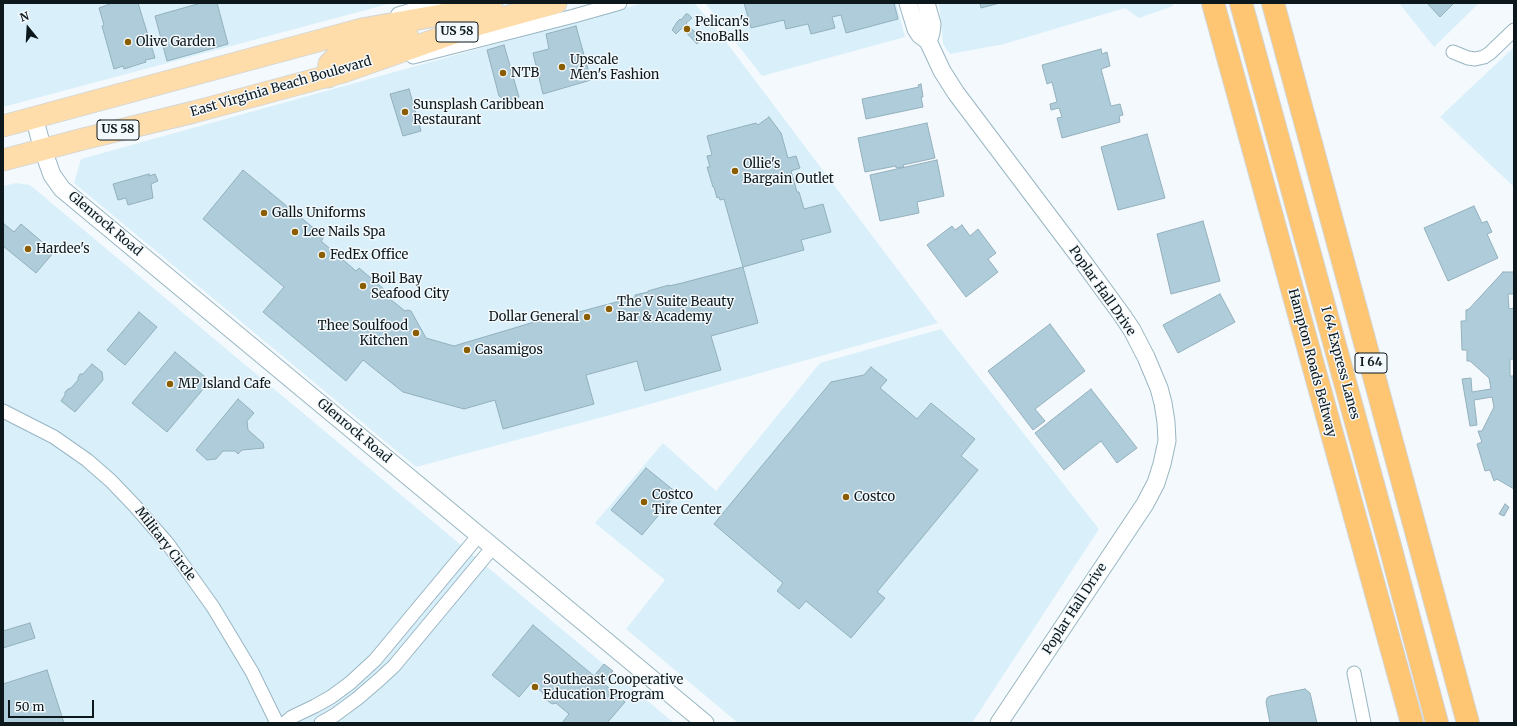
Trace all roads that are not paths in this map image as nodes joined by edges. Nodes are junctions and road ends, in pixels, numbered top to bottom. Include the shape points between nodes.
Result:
1 (435, 3) edge
2 (556, 3) edge
3 (620, 3) edge
4 (908, 3) edge
5 (926, 3) edge
6 (1214, 3) edge
7 (1241, 3) edge
8 (1273, 3) edge
9 (483, 5) edge
10 (362, 29) junction
11 (1514, 30) edge
12 (928, 41) junction
13 (1453, 52) dead end
14 (335, 74) junction
15 (34, 117) junction
16 (3, 126) edge
17 (43, 150) junction
18 (3, 160) edge
19 (3, 411) edge
20 (479, 535) junction
21 (493, 546) junction
22 (1354, 673) dead end
23 (277, 723) edge
24 (285, 723) edge
25 (321, 723) edge
26 (705, 723) edge
27 (999, 723) edge
28 (1364, 723) edge
29 (1412, 723) edge
30 (1437, 723) edge
31 (1468, 723) edge

1 - 10 street via 394,15
2 - 14 main road, East Virginia Beach Boulevard / US 58 via 477,25
3 - 14 street via 472,42
4 - 12 street, Poplar Hall Drive via 916,29
5 - 12 street via 932,24
6 - 29 highway, Hampton Roads Beltway
7 - 30 highway, I 64 Express Lanes
8 - 31 highway, I 64
9 - 10 main road, US 58
9 - 14 main road via 451,22 346,50 329,64
10 - 15 main road, US 58
11 - 13 street via 1484,57 1468,58
12 - 27 street, Poplar Hall Drive via 956,94 1122,315 1146,357 1159,388 1166,422 1162,464 1145,504
14 - 17 main road, East Virginia Beach Boulevard / US 58
15 - 16 main road, US 58
15 - 17 street, Glenrock Road
17 - 18 main road, East Virginia Beach Boulevard / US 58
17 - 20 street, Glenrock Road via 52,174 62,189
19 - 23 street, Military Circle via 54,437 87,460 134,505 168,544 213,607 252,672
20 - 21 street, Glenrock Road
20 - 24 street via 375,660 331,697 292,716
21 - 25 street via 394,666 380,680
21 - 26 street, Glenrock Road
22 - 28 street

